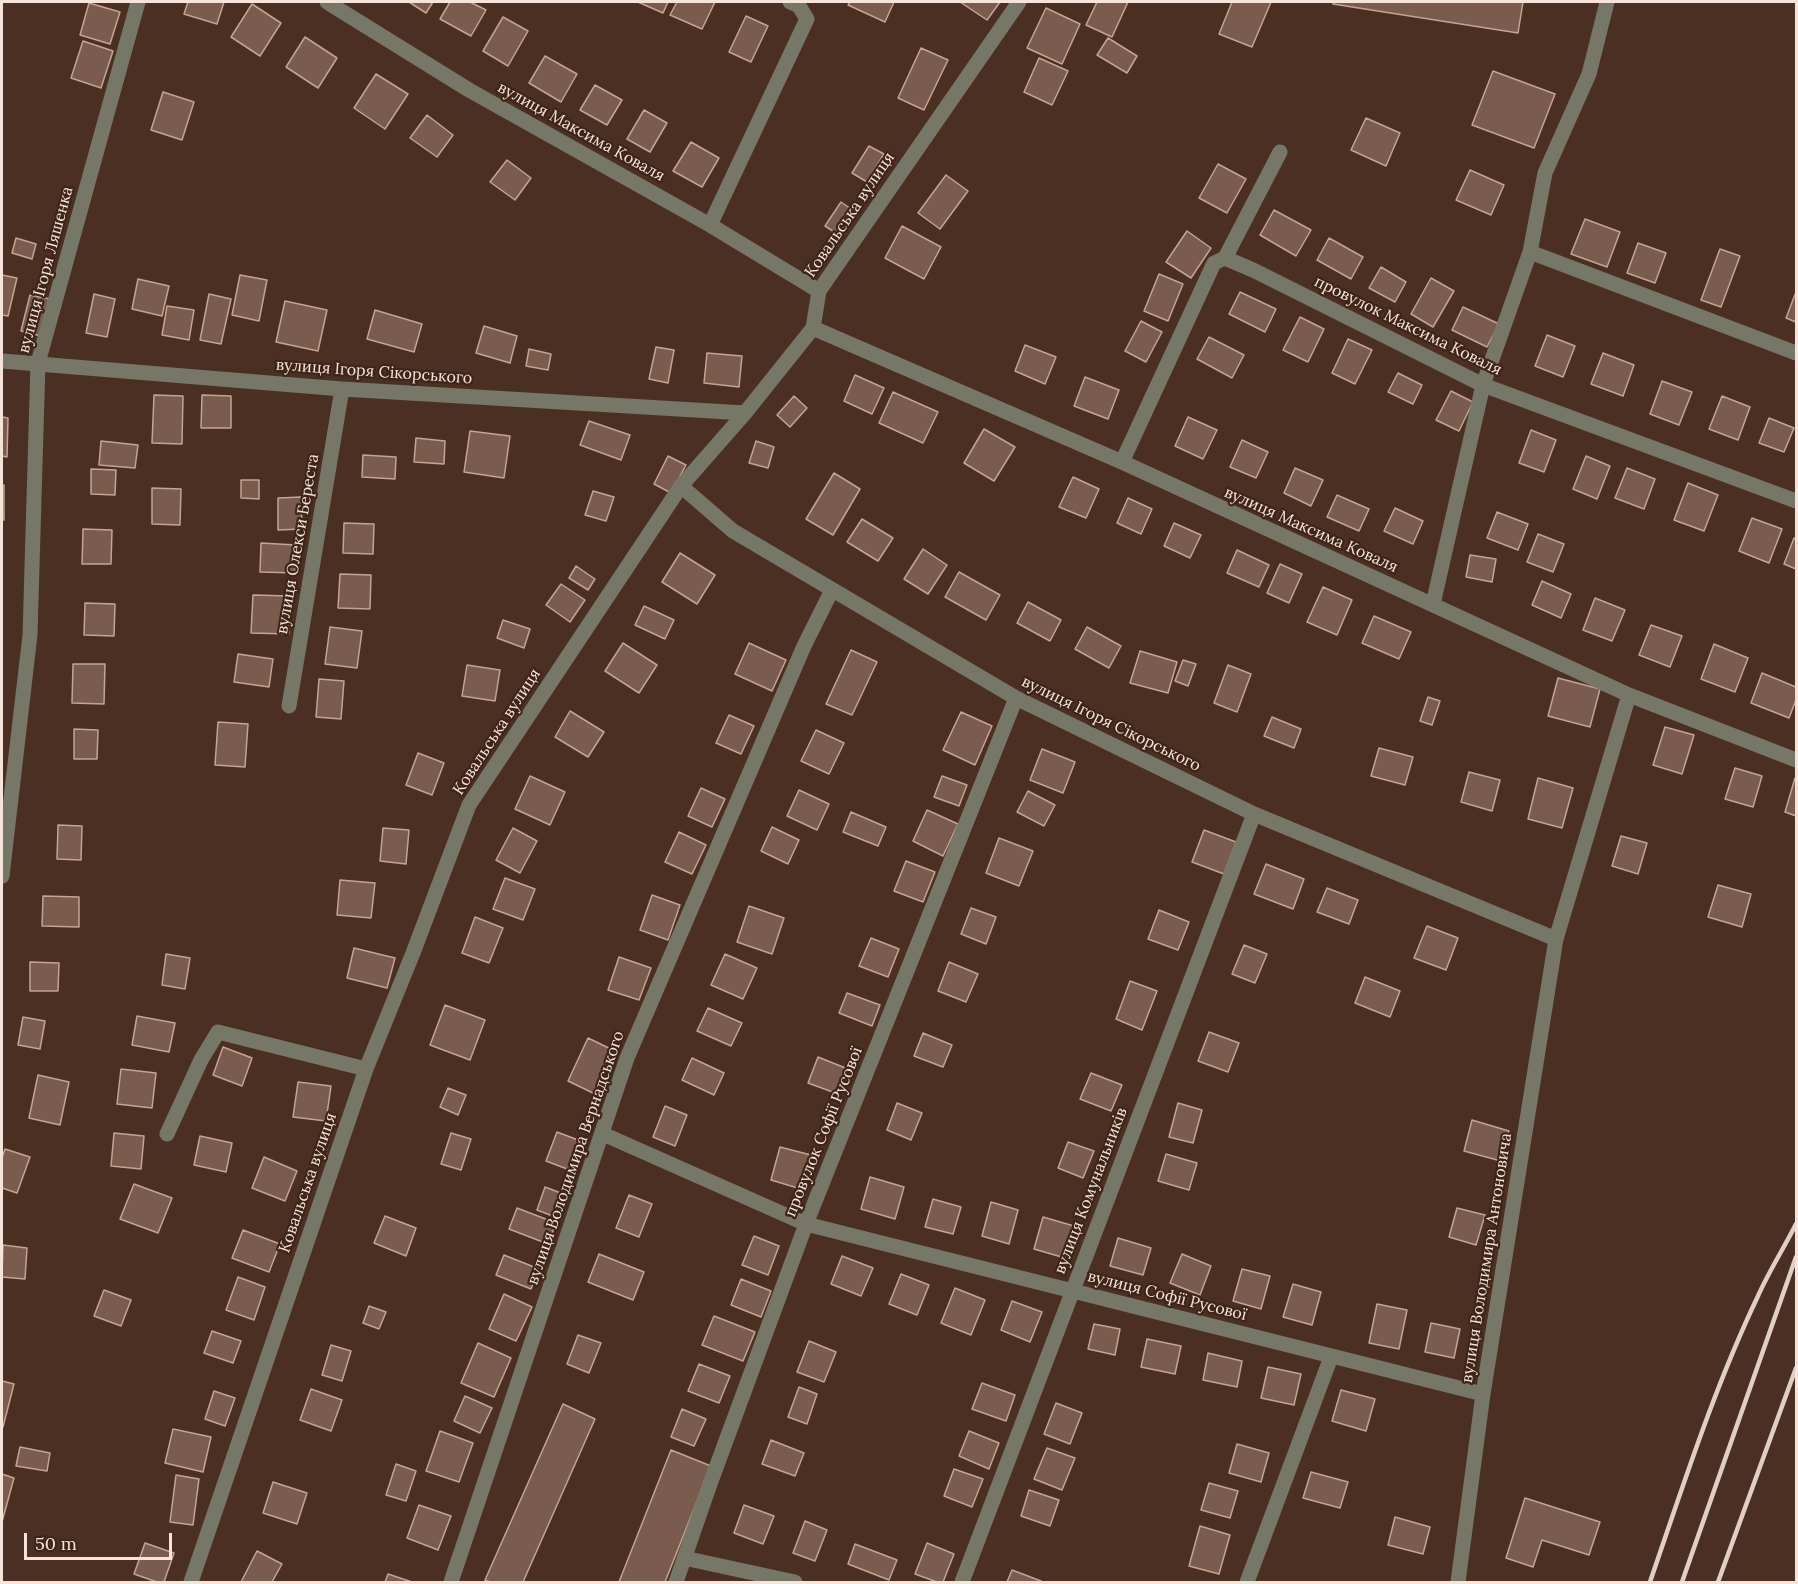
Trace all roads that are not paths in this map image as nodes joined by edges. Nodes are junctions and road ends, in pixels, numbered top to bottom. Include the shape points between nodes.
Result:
1 (138, 2) edge
2 (327, 2) edge
3 (790, 2) edge
4 (1019, 2) edge
5 (1606, 2) edge
6 (1280, 152) dead end
7 (710, 225) junction
8 (1530, 252) junction
9 (1225, 258) junction
10 (819, 291) junction
11 (813, 328) junction
12 (1797, 352) edge
13 (2, 362) edge
14 (38, 363) junction
15 (1483, 384) junction
16 (342, 389) junction
17 (746, 413) junction
18 (1122, 462) junction
19 (681, 486) junction
20 (1797, 501) edge
21 (832, 590) junction
22 (1433, 604) junction
23 (1629, 695) junction
24 (1016, 698) junction
25 (289, 706) dead end
26 (1797, 760) edge
27 (1254, 814) junction
28 (2, 876) edge
29 (1556, 939) junction
30 (366, 1068) junction
31 (167, 1134) dead end
32 (603, 1134) junction
33 (806, 1224) junction
34 (1072, 1290) junction
35 (1331, 1357) junction
36 (1484, 1394) junction
37 (684, 1558) junction
38 (191, 1582) edge
39 (451, 1582) edge
40 (676, 1582) edge
41 (795, 1582) edge
42 (962, 1582) edge
43 (1246, 1582) edge
44 (1458, 1582) edge

1 - 14 street, вулиця Ігоря Ляшенка
2 - 7 street, вулиця Максима Коваля via 470,90
3 - 7 street via 799,6 807,19
4 - 10 street, Ковальська вулиця
5 - 8 street via 1588,74 1545,173
6 - 9 street
7 - 10 street, вулиця Максима Коваля
8 - 12 street
8 - 15 street
9 - 15 street, провулок Максима Коваля
9 - 18 street via 1214,262
10 - 11 street, Ковальська вулиця
11 - 17 street, Ковальська вулиця
11 - 18 street, вулиця Максима Коваля
13 - 14 street, вулиця Ігоря Сікорського
14 - 16 street, вулиця Ігоря Сікорського
14 - 28 street, вулиця Ігоря Ляшенка via 30,635
15 - 20 street, провулок Максима Коваля
15 - 22 street
16 - 17 street, вулиця Ігоря Сікорського
16 - 25 street, вулиця Олекси Береста
17 - 19 street, Ковальська вулиця
18 - 22 street, вулиця Максима Коваля
19 - 21 street, вулиця Ігоря Сікорського via 733,531
19 - 30 street, Ковальська вулиця via 470,805
21 - 24 street, вулиця Ігоря Сікорського
21 - 32 street, вулиця Володимира Вернадського via 804,646 627,1058
22 - 23 street, вулиця Максима Коваля
23 - 26 street, вулиця Максима Коваля
23 - 29 street, вулиця Володимира Антоновича
24 - 27 street, вулиця Ігоря Сікорського
24 - 33 street, провулок Софії Русової
27 - 29 street, вулиця Ігоря Сікорського
27 - 34 street, вулиця Комунальників
29 - 36 street, вулиця Володимира Антоновича
30 - 31 street via 218,1032
30 - 38 street, Ковальська вулиця
32 - 33 street, вулиця Софії Русової
32 - 39 street, вулиця Володимира Вернадського
33 - 34 street, вулиця Софії Русової
33 - 37 street, провулок Софії Русової
34 - 35 street, вулиця Софії Русової
34 - 42 street, вулиця Комунальників
35 - 36 street, вулиця Софії Русової
35 - 43 street
36 - 44 street, вулиця Володимира Антоновича
37 - 40 street, провулок Софії Русової
37 - 41 street

